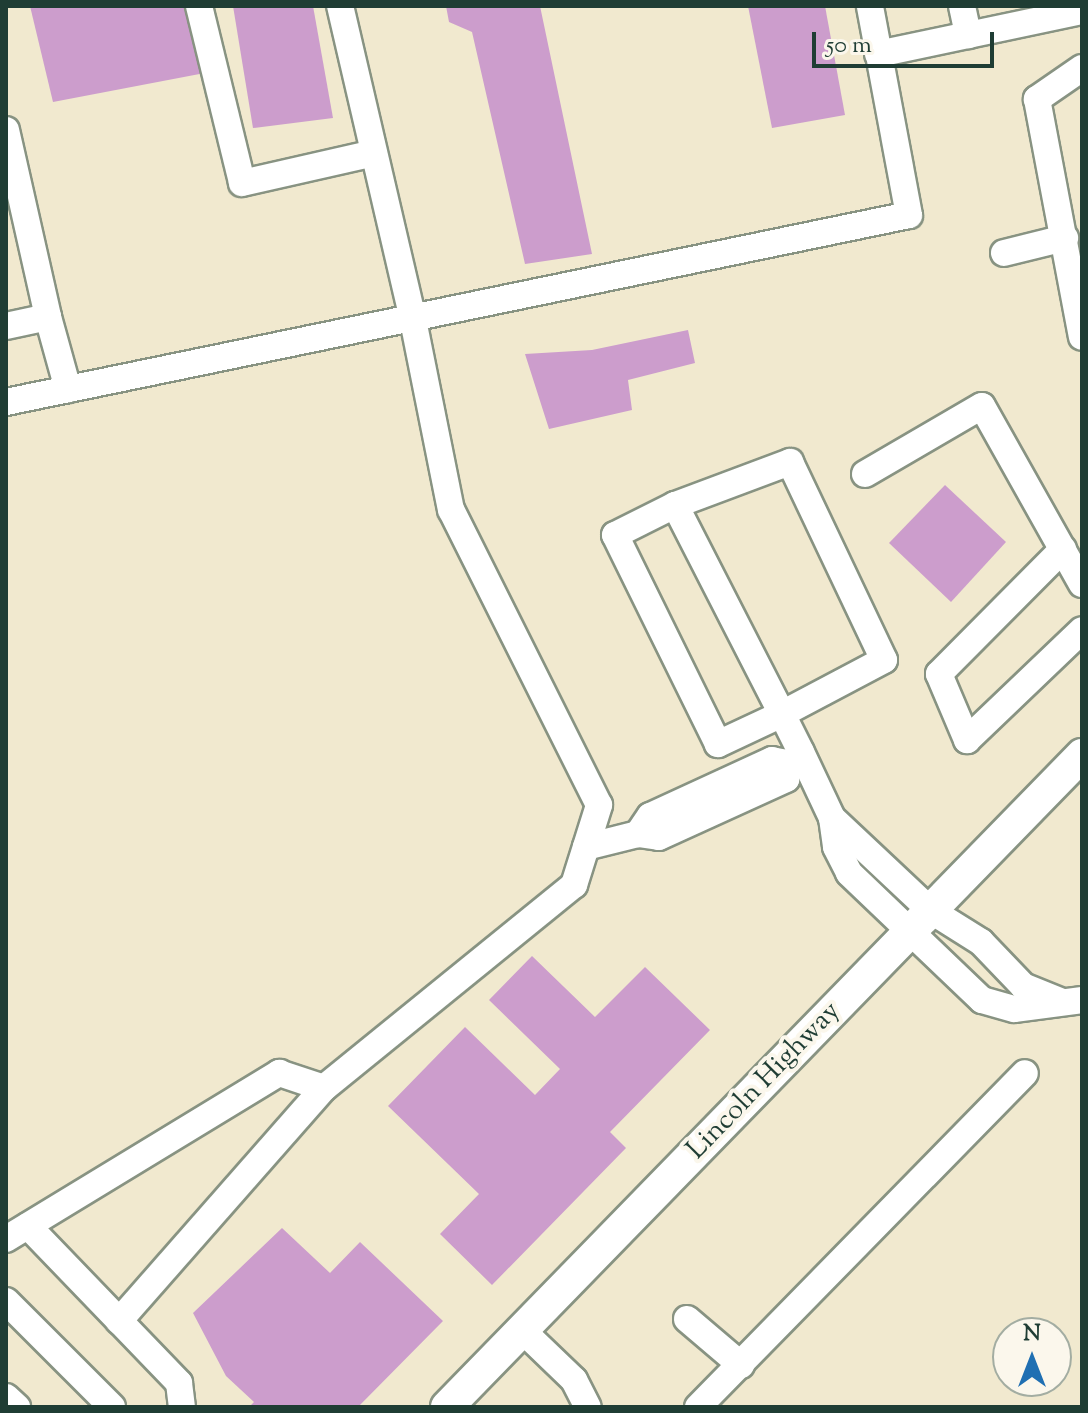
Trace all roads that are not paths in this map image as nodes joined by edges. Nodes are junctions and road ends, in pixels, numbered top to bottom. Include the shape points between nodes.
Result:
1 (199, 6) edge
2 (340, 6) edge
3 (870, 6) edge
4 (962, 6) edge
5 (1082, 11) edge
6 (968, 35) junction
7 (878, 54) junction
8 (1082, 68) edge
9 (6, 130) edge
10 (374, 153) junction
11 (1065, 238) junction
12 (1004, 253) dead end
13 (412, 315) junction
14 (48, 317) junction
15 (6, 326) edge
16 (1082, 337) edge
17 (68, 389) junction
18 (6, 402) edge
19 (865, 474) dead end
20 (675, 505) junction
21 (1063, 549) junction
22 (1082, 584) edge
23 (1082, 630) edge
24 (782, 714) junction
25 (1082, 755) edge
26 (794, 758) junction
27 (586, 847) junction
28 (920, 921) junction
29 (1075, 1001) edge
30 (1025, 1073) dead end
31 (324, 1088) junction
32 (17, 1233) edge
33 (6, 1301) edge
34 (687, 1319) dead end
35 (119, 1321) junction
36 (522, 1330) junction
37 (741, 1365) junction
38 (6, 1397) edge
39 (17, 1407) edge
40 (112, 1407) edge
41 (182, 1407) edge
42 (447, 1407) edge
43 (588, 1407) edge
44 (698, 1407) edge

1 - 10 lane via 242,183
2 - 10 lane
3 - 7 lane
4 - 6 lane
5 - 6 lane
6 - 7 lane
7 - 13 lane via 909,215
8 - 11 lane via 1037,99
9 - 14 lane
10 - 13 lane
11 - 12 lane
11 - 16 lane
13 - 17 lane
13 - 27 lane via 451,510 599,805
14 - 15 lane
14 - 17 lane
17 - 18 lane
19 - 21 lane via 982,406
20 - 24 lane
20 - 24 lane via 615,535 718,744
20 - 24 lane via 790,462 884,660
21 - 22 lane
21 - 23 lane via 939,674 967,740
24 - 26 lane
25 - 28 main road, Lincoln Highway
26 - 27 lane via 786,779 659,837 638,834
26 - 28 lane via 832,818 836,847 849,873
27 - 31 lane via 574,885
28 - 29 lane via 981,942 1035,994
28 - 29 lane via 968,990 990,1003 1014,1009
28 - 36 main road, Lincoln Highway
30 - 37 lane
31 - 32 lane via 279,1073
31 - 35 lane
32 - 35 lane
33 - 40 lane
34 - 37 lane
35 - 41 lane via 179,1383
36 - 42 main road, Lincoln Highway
36 - 43 lane via 574,1380
37 - 44 lane
38 - 39 lane

